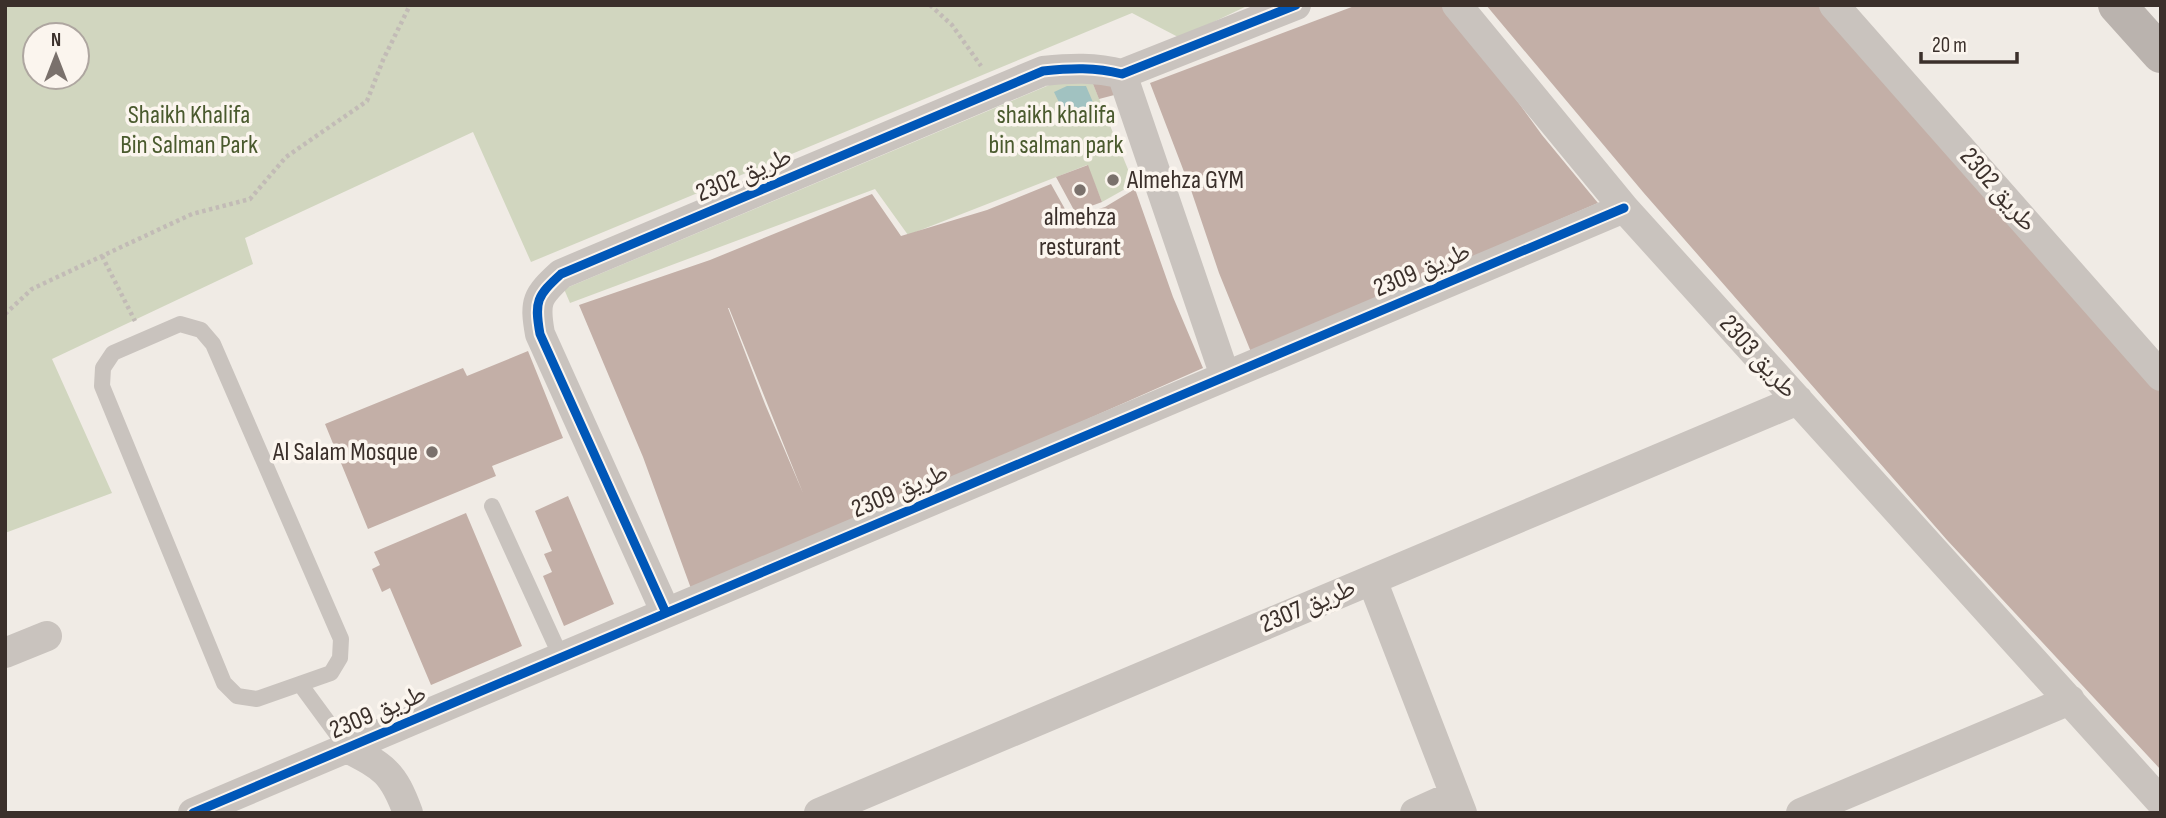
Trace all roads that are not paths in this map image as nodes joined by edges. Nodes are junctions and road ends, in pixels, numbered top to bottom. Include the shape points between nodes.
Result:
1 (1296, 5) edge
2 (1457, 5) edge
3 (1834, 5) edge
4 (2117, 5) edge
5 (2161, 54) edge
6 (1122, 74) junction
7 (1624, 208) junction
8 (1225, 376) junction
9 (2161, 376) edge
10 (1798, 400) junction
11 (492, 506) dead end
12 (1372, 580) junction
13 (666, 613) junction
14 (47, 636) dead end
15 (5, 653) edge
16 (561, 657) junction
17 (300, 684) junction
18 (2070, 700) junction
19 (347, 748) junction
20 (2161, 802) edge
21 (1458, 804) edge
22 (193, 813) edge
23 (408, 813) edge
24 (819, 813) edge
25 (1415, 813) edge
26 (1801, 813) edge

1 - 6 street
2 - 7 street, طريق 2303
3 - 9 street, طريق 2302
4 - 5 main road
6 - 8 street
6 - 13 street, طريق 2302 via 1100,69 1043,71 561,274 544,290 536,310 540,334
7 - 8 street, طريق 2309
7 - 10 street, طريق 2303
8 - 13 street, طريق 2309
10 - 12 street, طريق 2307
10 - 18 street, طريق 2303
11 - 16 lane
12 - 21 street
12 - 24 street, طريق 2307
13 - 16 street, طريق 2309
14 - 15 street
16 - 19 street, طريق 2309
17 - 17 lane via 331,673 340,658 341,639 213,344 201,330 180,324 113,353 103,368 102,386 224,683 237,696 257,699
17 - 19 lane
18 - 20 street, طريق 2303
18 - 26 street
19 - 22 street, طريق 2309
19 - 23 street via 379,764 398,786
21 - 25 street

